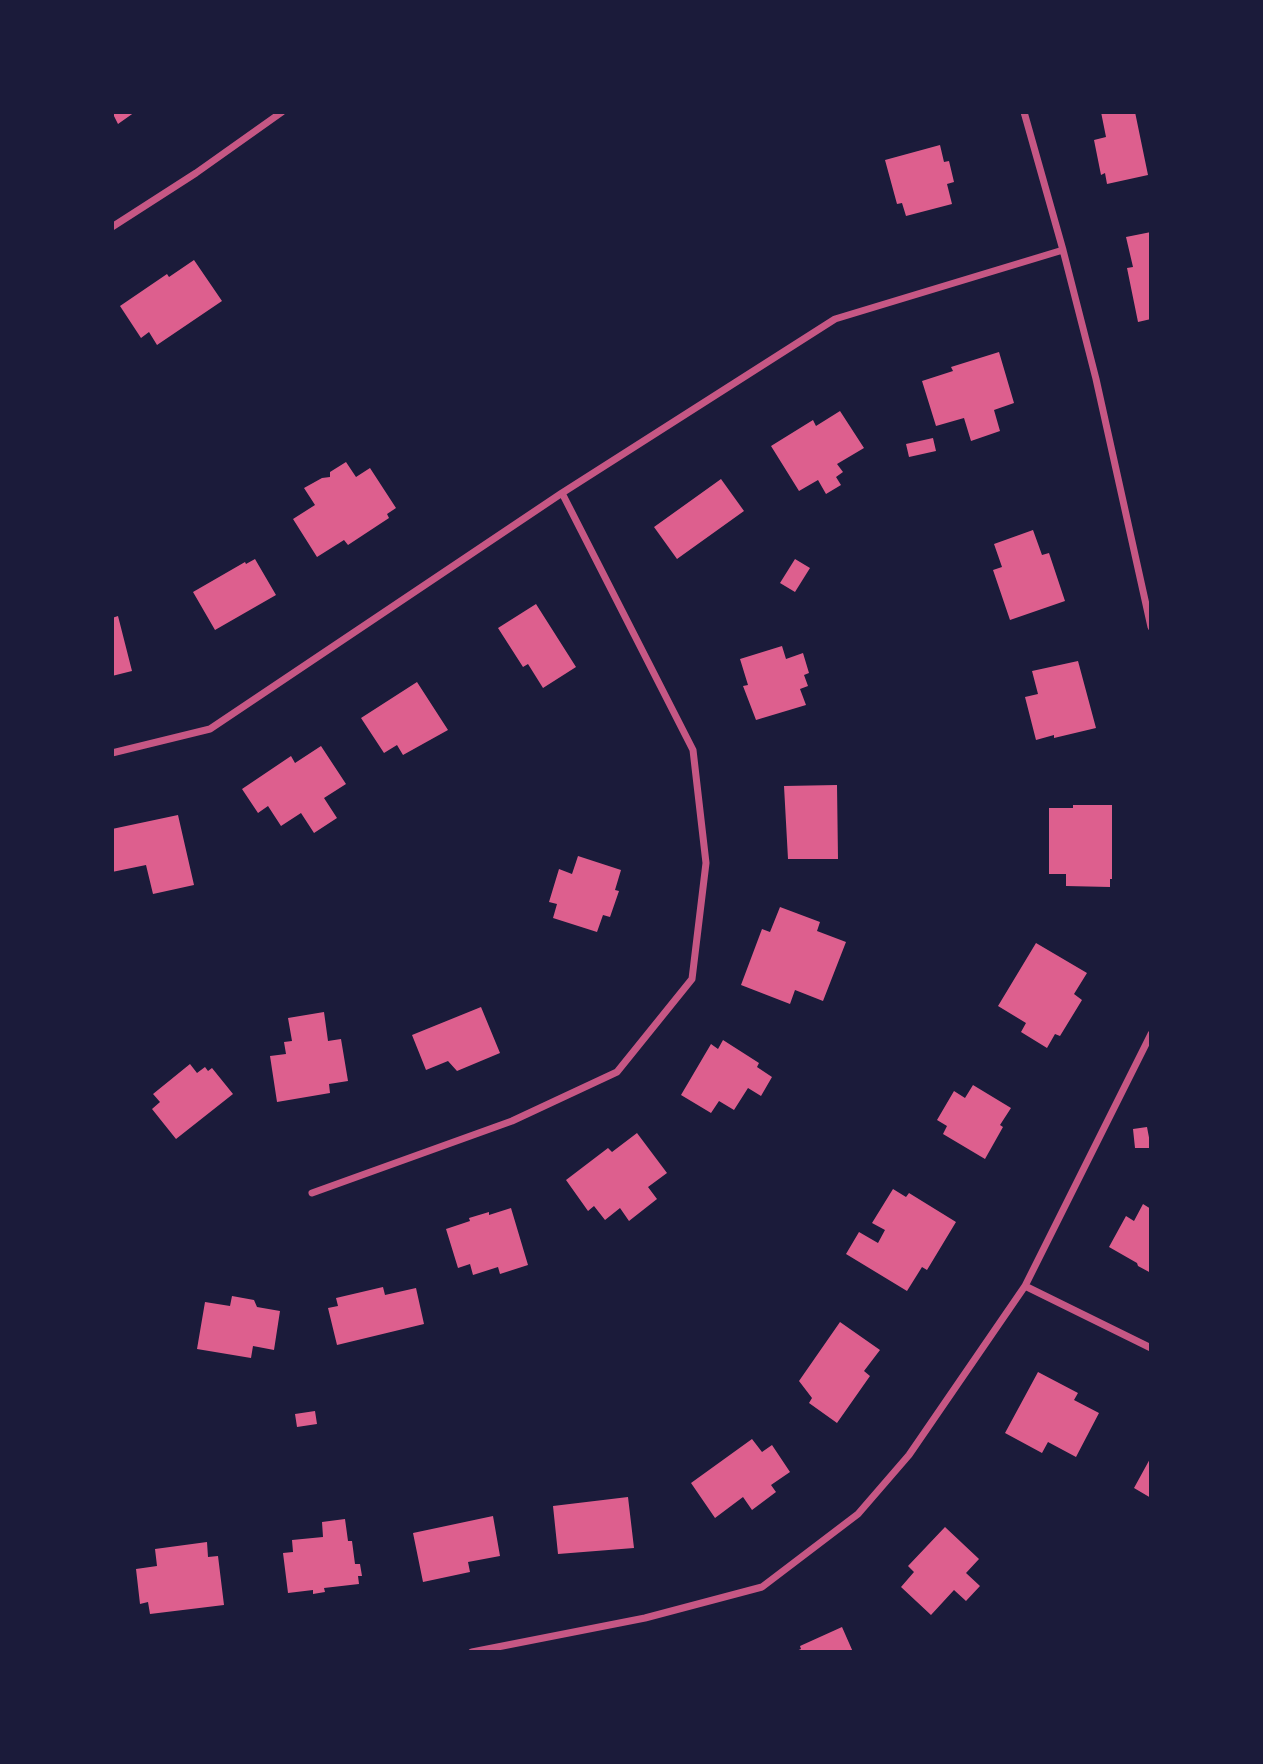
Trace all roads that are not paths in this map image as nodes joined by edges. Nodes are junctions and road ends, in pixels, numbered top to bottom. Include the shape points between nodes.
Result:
1 (282, 112) edge
2 (1024, 112) edge
3 (112, 227) edge
4 (1063, 250) junction
5 (562, 493) junction
6 (1151, 627) edge
7 (112, 753) edge
8 (1151, 1034) edge
9 (312, 1193) dead end
10 (1025, 1286) junction
11 (1151, 1349) edge
12 (472, 1652) edge

1 - 3 street
2 - 4 street
4 - 5 street via 835,319
4 - 6 street
5 - 7 street via 210,729
5 - 9 street via 694,750 706,863 692,979 617,1072 512,1121
8 - 10 street
10 - 11 street
10 - 12 street via 909,1455 858,1514 762,1587 645,1618

